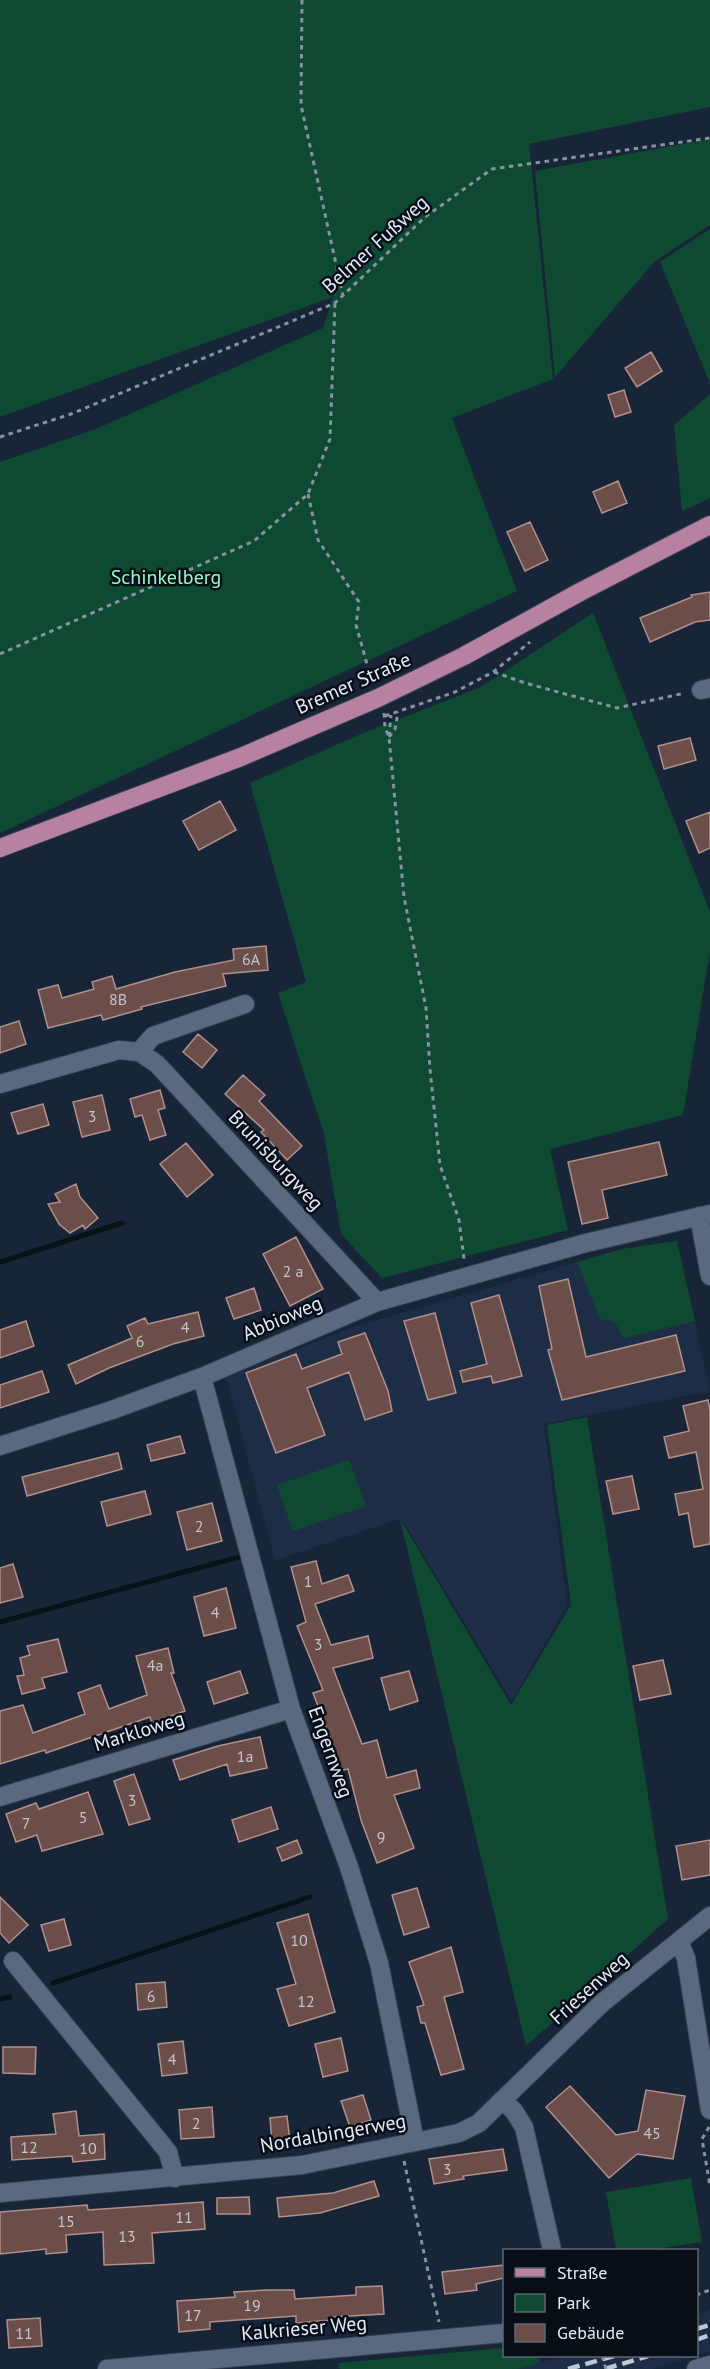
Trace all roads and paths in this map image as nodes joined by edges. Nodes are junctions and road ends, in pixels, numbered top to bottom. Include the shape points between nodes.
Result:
1 (302, 0) edge
2 (710, 138) edge
3 (343, 296) junction
4 (335, 303) junction
5 (0, 437) edge
6 (308, 494) junction
7 (710, 525) edge
8 (0, 654) edge
9 (493, 672) dead end
10 (370, 678) dead end
11 (705, 689) edge
12 (398, 712) dead end
13 (391, 714) dead end
14 (386, 716) dead end
15 (389, 737) junction
16 (0, 848) edge
17 (245, 1004) dead end
18 (139, 1052) junction
19 (0, 1084) edge
20 (705, 1215) edge
21 (466, 1276) junction
22 (710, 1276) edge
23 (377, 1302) junction
24 (202, 1377) junction
25 (0, 1446) edge
26 (291, 1708) junction
27 (0, 1797) edge
28 (710, 1916) edge
29 (679, 1941) junction
30 (13, 1960) dead end
31 (502, 2100) junction
32 (710, 2110) edge
33 (710, 2126) edge
34 (408, 2143) junction
35 (175, 2178) junction
36 (710, 2186) edge
37 (0, 2193) edge
38 (552, 2249) edge
39 (503, 2333) edge
40 (443, 2338) junction
41 (710, 2365) edge
42 (107, 2369) edge
43 (696, 2369) edge

1 - 3 path via 301,105
2 - 3 path, Belmer Fußweg via 492,169 425,217
3 - 4 path, Belmer Fußweg
4 - 5 path, Belmer Fußweg via 71,414
4 - 6 path via 330,439
6 - 8 path via 254,542
6 - 10 path via 318,540 359,602 356,625
7 - 16 main road, Bremer Straße via 378,698 241,757
9 - 11 path via 617,708
12 - 15 path
13 - 15 path
14 - 15 path
15 - 21 path via 404,897 426,1008 440,1166 459,1220
17 - 18 street via 153,1036
18 - 19 street via 119,1050
18 - 23 street, Brunisburgweg via 158,1064
20 - 21 street, Abbioweg
20 - 22 street
21 - 23 street, Abbioweg
23 - 24 street, Abbioweg
24 - 25 street, Abbioweg
24 - 26 street, Engernweg
26 - 27 street, Markloweg
26 - 34 street, Engernweg via 379,1964
28 - 29 street, Friesenweg
29 - 31 street, Friesenweg via 602,2003
29 - 32 street via 686,1958
30 - 35 street via 168,2152
31 - 34 street, Nordalbingerweg via 479,2123 459,2133
31 - 38 street via 524,2127
33 - 36 path via 702,2139
34 - 35 street, Nordalbingerweg via 302,2165
34 - 40 path
35 - 37 street, Nordalbingerweg
39 - 40 street, Kalkrieser Weg
40 - 42 street, Kalkrieser Weg
41 - 43 street

